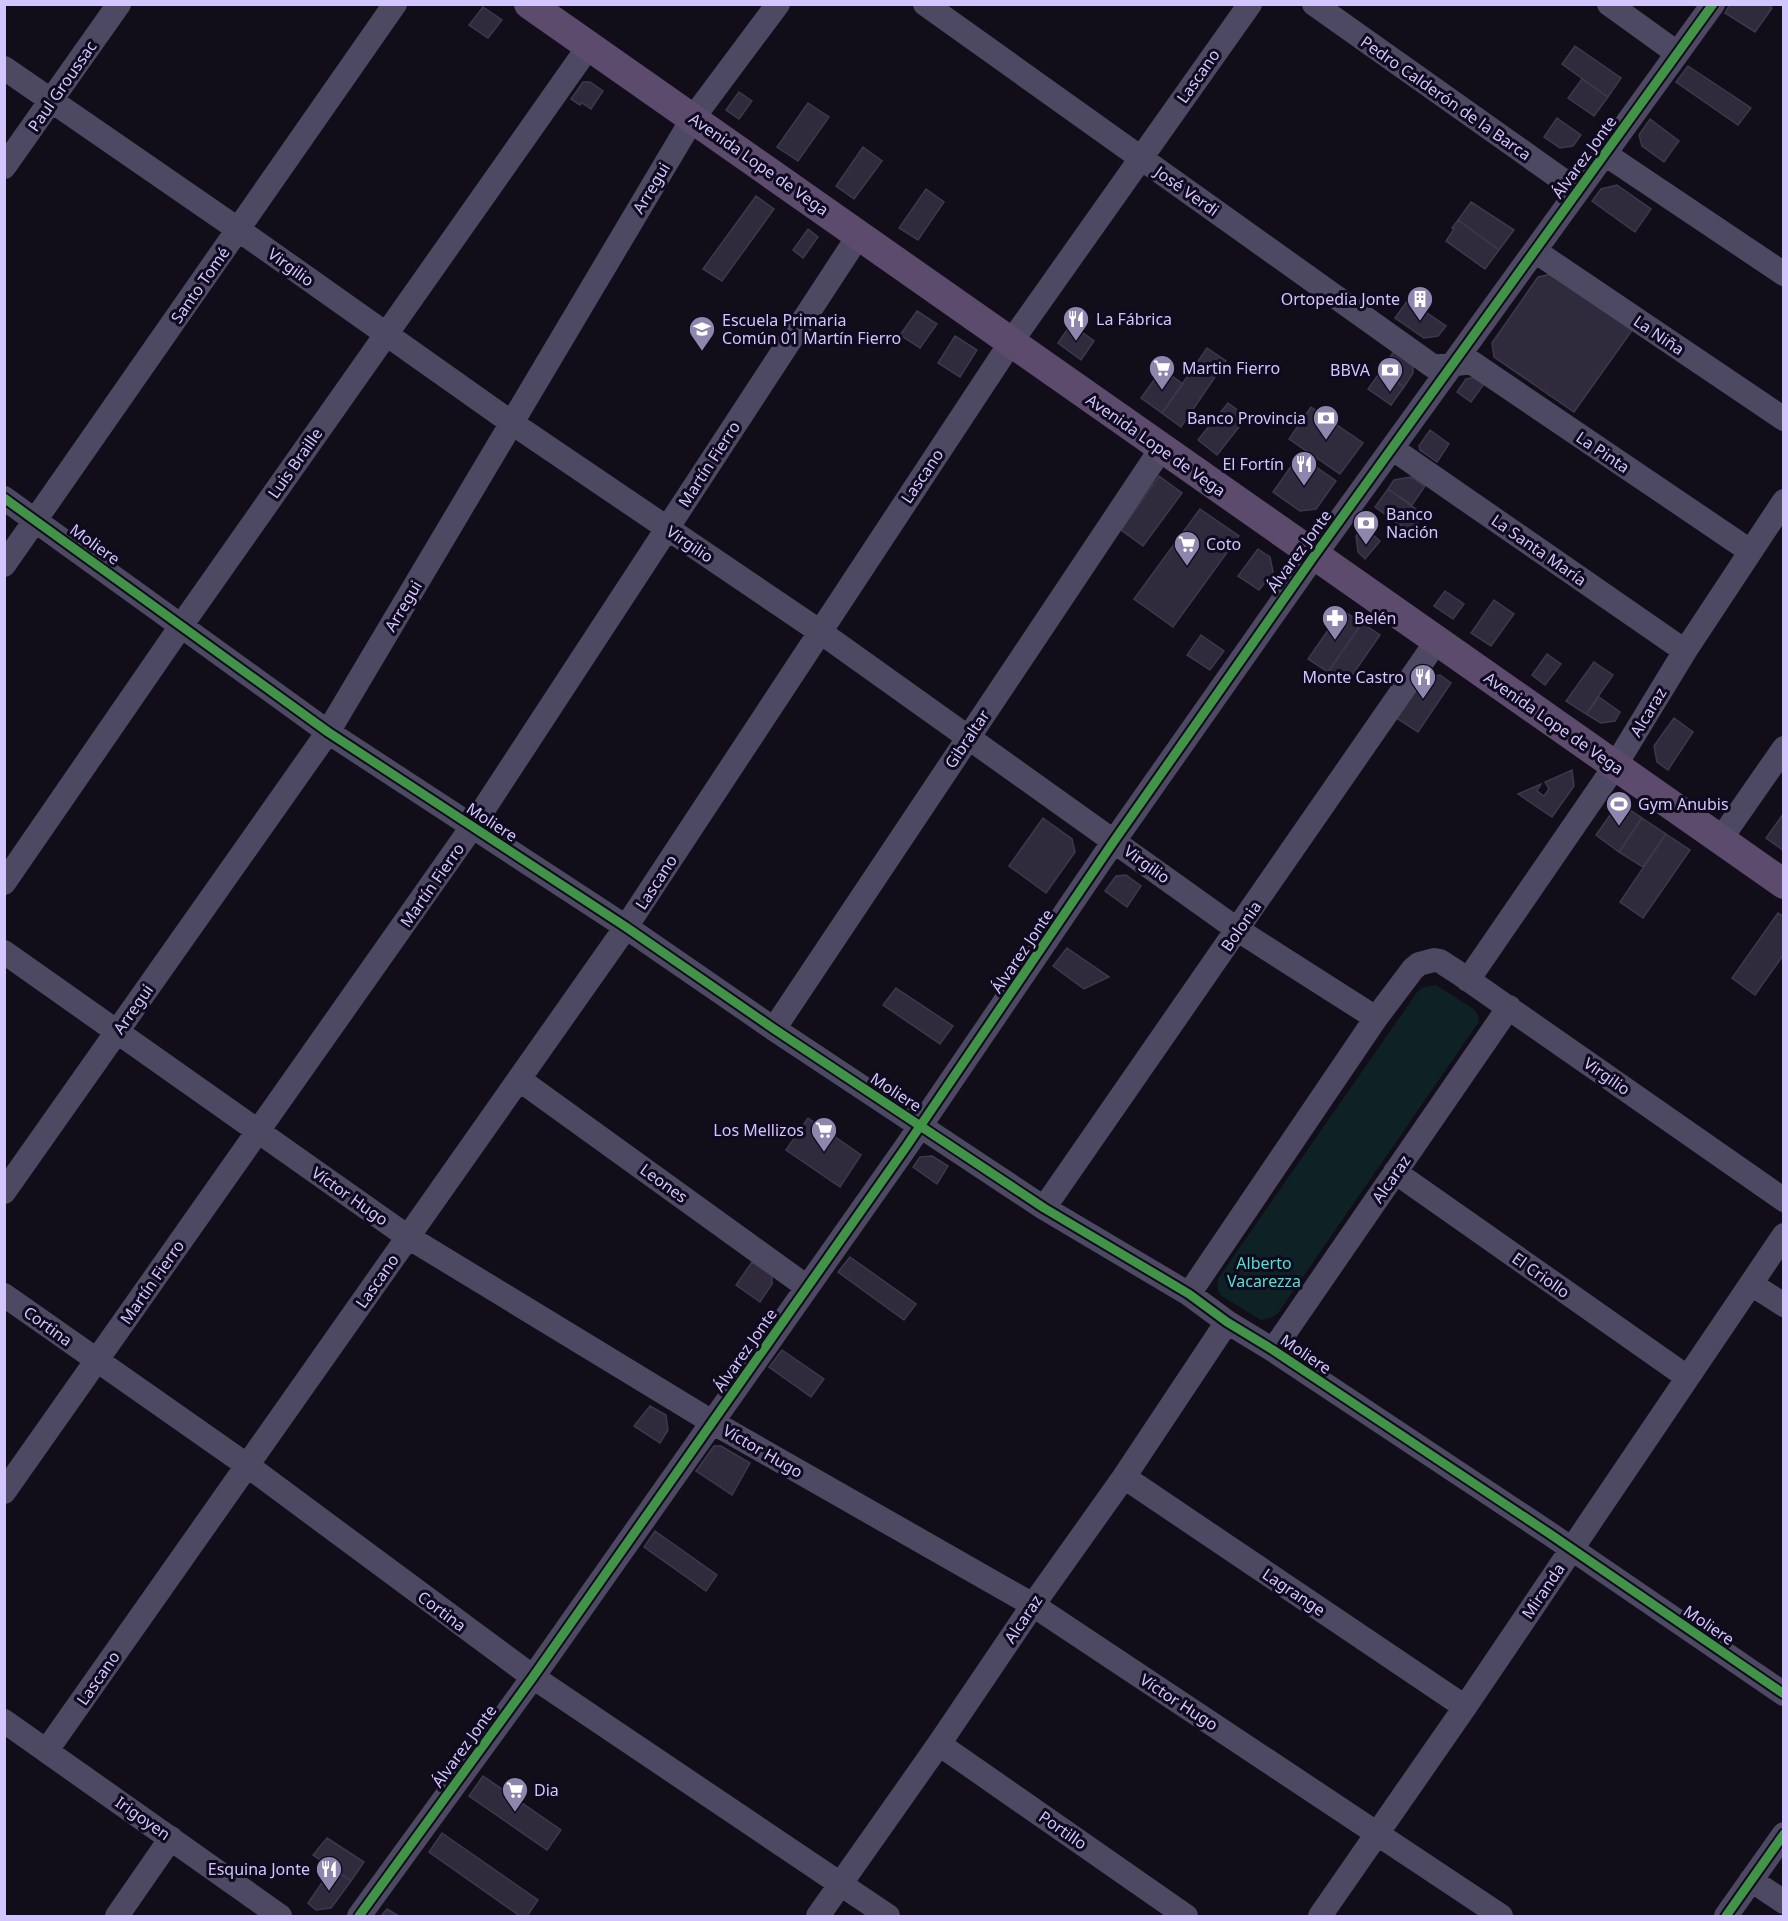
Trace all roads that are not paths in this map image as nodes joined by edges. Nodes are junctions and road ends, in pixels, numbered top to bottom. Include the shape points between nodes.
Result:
1 (119, 4) edge
2 (395, 4) edge
3 (529, 4) edge
4 (778, 4) edge
5 (925, 4) edge
6 (1250, 4) edge
7 (1314, 4) edge
8 (1609, 4) edge
9 (1713, 4) edge
10 (589, 46) junction
11 (1677, 53) junction
12 (4, 68) edge
13 (51, 100) junction
14 (693, 118) junction
15 (1605, 154) junction
16 (1140, 158) junction
17 (4, 167) edge
18 (1578, 191) junction
19 (239, 230) junction
20 (859, 235) junction
21 (1535, 251) junction
22 (1784, 274) edge
23 (386, 335) junction
24 (1011, 342) junction
25 (1453, 364) junction
26 (1784, 419) edge
27 (512, 423) junction
28 (1161, 449) junction
29 (1393, 449) junction
30 (4, 498) edge
31 (1784, 501) edge
32 (36, 520) junction
33 (667, 528) junction
34 (1750, 551) junction
35 (1314, 556) junction
36 (4, 566) edge
37 (181, 626) junction
38 (819, 632) junction
39 (1436, 642) junction
40 (1685, 651) junction
41 (328, 732) junction
42 (968, 737) junction
43 (1784, 748) edge
44 (1615, 766) junction
45 (472, 827) junction
46 (1720, 840) junction
47 (1114, 841) junction
48 (4, 883) edge
49 (1784, 884) edge
50 (626, 927) junction
51 (1238, 930) junction
52 (4, 952) edge
53 (1468, 980) junction
54 (1509, 1007) junction
55 (1376, 1018) junction
56 (774, 1029) junction
57 (117, 1031) junction
58 (520, 1080) junction
59 (920, 1126) junction
60 (259, 1132) junction
61 (1395, 1172) junction
62 (4, 1192) edge
63 (1784, 1200) edge
64 (1044, 1208) junction
65 (1784, 1235) edge
66 (408, 1237) junction
67 (1751, 1284) junction
68 (807, 1287) junction
69 (1189, 1294) junction
70 (4, 1295) edge
71 (1784, 1305) edge
72 (1227, 1322) junction
73 (1273, 1350) junction
74 (96, 1361) junction
75 (1687, 1377) junction
76 (712, 1422) junction
77 (248, 1466) junction
78 (1124, 1477) junction
79 (4, 1492) edge
80 (1571, 1549) junction
81 (1033, 1605) junction
82 (533, 1677) junction
83 (1784, 1694) edge
84 (1465, 1707) junction
85 (4, 1721) edge
86 (939, 1743) junction
87 (47, 1750) junction
88 (1377, 1833) junction
89 (1784, 1834) edge
90 (171, 1838) junction
91 (1751, 1880) junction
92 (840, 1883) junction
93 (1784, 1902) edge
94 (117, 1917) edge
95 (280, 1917) edge
96 (359, 1917) edge
97 (818, 1917) edge
98 (888, 1917) edge
99 (1186, 1917) edge
100 (1320, 1917) edge
101 (1501, 1917) edge
102 (1726, 1917) edge

1 - 13 street, Paul Groussac
2 - 19 street, Santo Tomé
3 - 10 main road, Avenida Lope de Vega
4 - 14 street, Arregui
5 - 16 street, José Verdi
6 - 16 street, Lascano
7 - 18 street, Pedro Calderón de la Barca
8 - 11 street
9 - 11 street, Álvarez Jonte
10 - 14 main road, Avenida Lope de Vega
10 - 23 street, Luis Braille
11 - 15 street, Álvarez Jonte
12 - 13 street, Virgilio
13 - 17 street, Paul Groussac
13 - 19 street, Virgilio
14 - 20 main road, Avenida Lope de Vega
14 - 27 street, Arregui
15 - 18 street, Álvarez Jonte
15 - 22 street
16 - 24 street, Lascano
16 - 25 street, José Verdi via 1434,367
18 - 21 street, Álvarez Jonte
19 - 23 street, Virgilio
19 - 32 street, Santo Tomé
20 - 24 main road, Avenida Lope de Vega
20 - 33 street, Martín Fierro
21 - 25 street, Álvarez Jonte
21 - 26 street, La Niña
23 - 27 street, Virgilio
23 - 37 street, Luis Braille
24 - 28 main road, Avenida Lope de Vega
24 - 38 street, Lascano
25 - 29 street, Álvarez Jonte
25 - 34 street, La Pinta via 1471,362
27 - 33 street, Virgilio
27 - 41 street, Arregui
28 - 35 main road, Avenida Lope de Vega
28 - 42 street, Gibraltar
29 - 35 street, Álvarez Jonte
29 - 40 street, La Santa María
30 - 32 street, Moliere
31 - 34 street, Alcaraz
32 - 36 street, Santo Tomé
32 - 37 street, Moliere
33 - 38 street, Virgilio
33 - 45 street, Martín Fierro
34 - 40 street, Alcaraz
35 - 39 main road, Avenida Lope de Vega
35 - 47 street, Álvarez Jonte
37 - 41 street, Moliere
37 - 48 street, Luis Braille
38 - 42 street, Virgilio
38 - 50 street, Lascano
39 - 44 main road, Avenida Lope de Vega
39 - 51 street, Bolonia
40 - 44 street, Alcaraz
41 - 45 street, Moliere
41 - 57 street, Arregui
42 - 47 street, Virgilio
42 - 56 street, Gibraltar
43 - 46 street
44 - 46 main road, Avenida Lope de Vega
44 - 53 street, Alcaraz
45 - 50 street, Moliere
45 - 60 street, Martín Fierro
46 - 49 main road, Avenida Lope de Vega
47 - 51 street, Virgilio
47 - 59 street, Álvarez Jonte
50 - 56 street, Moliere
50 - 58 street, Lascano
51 - 55 street, Virgilio
51 - 64 street, Bolonia
52 - 57 street, Víctor Hugo
53 - 54 street, Virgilio
53 - 55 street, Virgilio via 1440,961 1428,961 1413,969
54 - 61 street, Alcaraz
54 - 63 street, Virgilio
55 - 69 street
56 - 59 street, Moliere
57 - 60 street, Víctor Hugo
57 - 62 street, Arregui
58 - 66 street, Lascano
58 - 68 street, Leones
59 - 64 street, Moliere
59 - 68 street, Álvarez Jonte
60 - 66 street, Víctor Hugo
60 - 74 street, Martín Fierro
61 - 73 street, Alcaraz
61 - 75 street, El Criollo
64 - 69 street, Moliere
65 - 67 street, Miranda
66 - 76 street, Víctor Hugo
66 - 77 street, Lascano
67 - 71 street
67 - 75 street, Miranda
68 - 76 street, Álvarez Jonte
69 - 72 street, Moliere
70 - 74 street, Cortina
72 - 73 street, Moliere
72 - 78 street, Alcaraz
73 - 80 street, Moliere
74 - 77 street, Cortina
74 - 79 street, Martín Fierro
75 - 80 street, Miranda
76 - 81 street, Víctor Hugo
76 - 82 street, Álvarez Jonte
77 - 82 street, Cortina
77 - 87 street, Lascano
78 - 81 street, Alcaraz
78 - 84 street, Lagrange
80 - 83 street, Moliere
80 - 84 street, Miranda
81 - 86 street, Alcaraz
81 - 88 street, Víctor Hugo
82 - 92 street, Cortina
82 - 96 street, Álvarez Jonte
84 - 88 street, Miranda
85 - 87 street, Irigoyen
86 - 92 street, Alcaraz
86 - 99 street, Portillo
87 - 90 street, Irigoyen
88 - 100 street, Miranda
88 - 101 street, Víctor Hugo
89 - 91 street
90 - 94 street
90 - 95 street, Irigoyen
91 - 93 street
91 - 102 street
92 - 97 street, Alcaraz
92 - 98 street, Cortina

